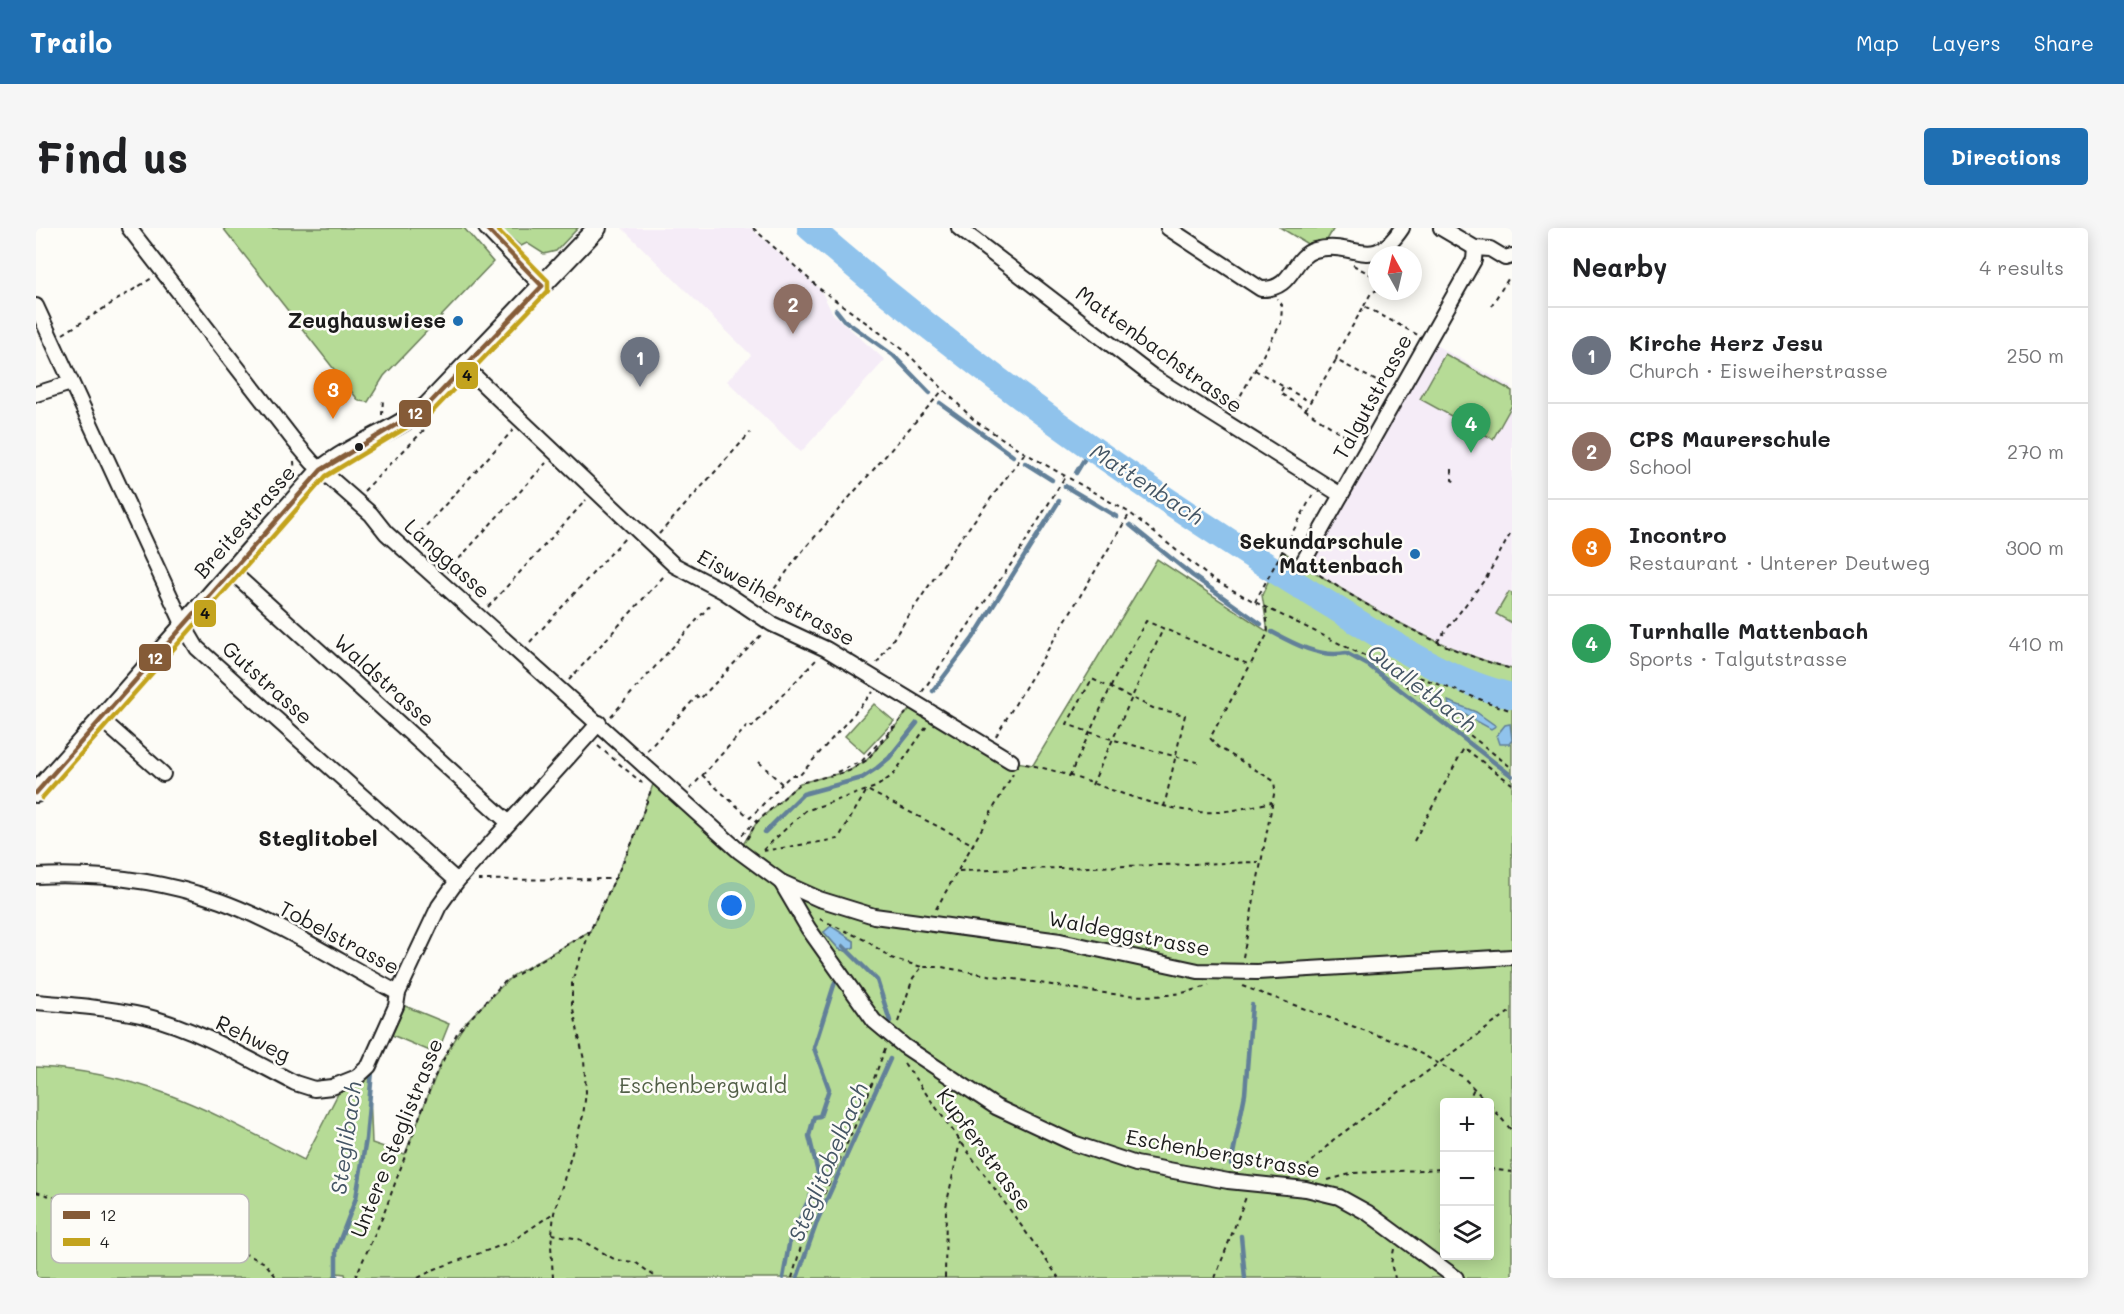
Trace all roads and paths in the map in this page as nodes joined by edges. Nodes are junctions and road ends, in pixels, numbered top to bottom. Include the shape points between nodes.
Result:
1 (129, 228) edge
2 (486, 228) edge
3 (597, 228) edge
4 (753, 228) edge
5 (959, 228) edge
6 (1168, 228) edge
7 (1402, 228) edge
8 (1441, 228) edge
9 (1475, 248) junction
10 (1512, 256) edge
11 (163, 272) junction
12 (1510, 276) dead end
13 (542, 286) junction
14 (1272, 290) junction
15 (1368, 299) edge
16 (36, 306) edge
17 (1364, 306) junction
18 (1491, 306) dead end
19 (1422, 337) dead end
20 (52, 341) junction
21 (1336, 360) junction
22 (465, 367) junction
23 (1255, 370) junction
24 (71, 382) junction
25 (1283, 387) junction
26 (1391, 388) dead end
27 (943, 390) junction
28 (36, 394) edge
29 (383, 399) dead end
30 (1310, 402) junction
31 (1305, 410) junction
32 (382, 417) dead end
33 (522, 420) junction
34 (429, 424) dead end
35 (1225, 424) junction
36 (750, 433) dead end
37 (1359, 446) dead end
38 (556, 452) junction
39 (1025, 453) junction
40 (1452, 469) dead end
41 (321, 470) junction
42 (1066, 475) junction
43 (1456, 482) dead end
44 (1320, 483) junction
45 (596, 489) junction
46 (1341, 495) junction
47 (357, 501) junction
48 (1130, 513) junction
49 (635, 527) junction
50 (1512, 531) edge
51 (414, 539) dead end
52 (651, 543) junction
53 (1302, 564) joint
54 (674, 565) junction
55 (448, 570) dead end
56 (231, 571) junction
57 (723, 591) junction
58 (1255, 602) junction
59 (488, 607) dead end
60 (1266, 608) junction
61 (754, 614) junction
62 (772, 624) junction
63 (184, 626) junction
64 (1163, 628) junction
65 (1437, 642) junction
66 (528, 644) dead end
67 (826, 649) junction
68 (1375, 661) junction
69 (1250, 665) junction
70 (1512, 669) edge
71 (875, 679) junction
72 (568, 680) dead end
73 (1111, 688) junction
74 (1130, 697) junction
75 (914, 704) junction
76 (1512, 711) edge
77 (934, 716) junction
78 (101, 719) junction
79 (604, 720) junction
80 (1090, 733) junction
81 (587, 736) junction
82 (1112, 740) junction
83 (988, 749) junction
84 (647, 751) dead end
85 (1176, 756) junction
86 (759, 762) dead end
87 (1015, 762) junction
88 (1202, 764) dead end
89 (1512, 768) edge
90 (163, 774) dead end
91 (702, 776) junction
92 (1069, 777) junction
93 (654, 783) junction
94 (782, 784) junction
95 (1092, 784) junction
96 (1512, 784) edge
97 (690, 789) dead end
98 (867, 790) junction
99 (36, 793) edge
100 (1272, 802) junction
101 (1164, 807) junction
102 (509, 823) junction
103 (1414, 841) dead end
104 (739, 844) junction
105 (974, 845) junction
106 (1259, 862) junction
107 (959, 871) junction
108 (36, 876) edge
109 (615, 879) junction
110 (457, 880) junction
111 (781, 882) junction
112 (817, 918) dead end
113 (926, 924) junction
114 (590, 931) junction
115 (1512, 957) edge
116 (922, 967) junction
117 (1239, 972) junction
118 (398, 993) junction
119 (36, 1002) edge
120 (1512, 1010) edge
121 (891, 1036) junction
122 (1440, 1062) junction
123 (1474, 1088) junction
124 (1470, 1098) edge
125 (1483, 1098) edge
126 (1494, 1111) edge
127 (1512, 1131) edge
128 (960, 1142) junction
129 (1440, 1169) edge
130 (1494, 1170) edge
131 (1512, 1172) edge
132 (1252, 1184) junction
133 (1287, 1187) junction
134 (1313, 1190) junction
135 (36, 1192) edge
136 (51, 1196) edge
137 (554, 1212) junction
138 (551, 1234) junction
139 (1410, 1244) junction
140 (249, 1255) edge
141 (277, 1278) edge
142 (354, 1278) edge
143 (418, 1278) edge
144 (553, 1278) edge
145 (657, 1278) edge
146 (792, 1278) edge
147 (945, 1278) edge
148 (1059, 1278) edge
149 (1215, 1278) edge
150 (1395, 1278) edge
151 (1456, 1278) edge

1 - 11 street, Langgasse
2 - 13 street
3 - 13 main road, Breitestrasse
4 - 27 path via 820,289 905,351
5 - 35 street, Mattenbachstrasse via 1152,376
6 - 14 street via 1261,289
7 - 14 street via 1392,244 1377,253 1313,250 1284,283
8 - 9 street
9 - 10 street via 1490,249 1505,258
9 - 46 street, Talgutstrasse via 1474,260
11 - 20 path
11 - 41 street, Langgasse via 268,410
12 - 18 path
13 - 22 main road, Breitestrasse
14 - 23 path via 1281,305 1281,323
15 - 17 path
16 - 20 street, Gutstrasse
17 - 19 path
17 - 21 path
20 - 24 street, Gutstrasse
21 - 26 path
21 - 30 path
22 - 33 street, Eisweiherstrasse
22 - 41 main road, Breitestrasse via 412,417
23 - 25 path
23 - 35 path
24 - 28 street
24 - 63 street, Gutstrasse
25 - 30 path
25 - 31 path via 1280,393
27 - 39 path via 975,421
27 - 61 path via 852,492
29 - 32 path
30 - 31 path
31 - 37 path
33 - 38 street, Eisweiherstrasse
33 - 51 path
34 - 47 path
35 - 44 street, Mattenbachstrasse
36 - 52 path
38 - 45 street, Eisweiherstrasse
38 - 55 path
39 - 42 path
39 - 71 path via 959,541
40 - 43 path via 1452,480
41 - 47 street, Langgasse
41 - 56 main road, Breitestrasse
42 - 48 path
42 - 75 path via 1018,554
44 - 46 street, Mattenbachstrasse
44 - 58 path
45 - 49 street, Eisweiherstrasse
45 - 59 path
46 - 53 street, Talgutstrasse
47 - 79 street, Langgasse via 386,533
48 - 58 path via 1212,579
48 - 83 path
49 - 52 street, Eisweiherstrasse
49 - 66 path
50 - 65 path via 1486,578
52 - 54 street, Eisweiherstrasse
53 - 65 path
54 - 57 street, Eisweiherstrasse
54 - 72 path
56 - 63 main road, Breitestrasse
56 - 102 street, Waldstrasse
57 - 61 street, Eisweiherstrasse
57 - 79 path
58 - 60 path
60 - 68 path
60 - 69 path via 1268,633
61 - 62 street, Eisweiherstrasse
62 - 67 street, Eisweiherstrasse
62 - 84 path
63 - 78 main road, Breitestrasse
63 - 110 street, Gutstrasse via 197,648
64 - 69 path
64 - 73 path via 1146,621
64 - 74 path
65 - 70 path
67 - 71 street, Eisweiherstrasse
67 - 91 path
68 - 76 path
68 - 89 path
69 - 100 path via 1210,738 1218,747 1274,781
71 - 75 street, Eisweiherstrasse
71 - 94 path via 800,775 791,775
73 - 74 path
73 - 80 path
73 - 80 path via 1092,679 1067,724
74 - 82 path
74 - 85 path via 1153,708 1185,715
75 - 77 street, Eisweiherstrasse
75 - 104 path via 862,761 799,782
75 - 104 path via 867,760 849,771 800,783
77 - 83 street, Eisweiherstrasse
77 - 98 path via 893,775
78 - 90 street
78 - 99 main road, Breitestrasse
79 - 81 street, Tobelstrasse
79 - 93 street, Langgasse
80 - 82 path
80 - 92 path
81 - 93 path via 635,779
81 - 102 street, Tobelstrasse
82 - 85 path
82 - 95 path
83 - 87 street, Eisweiherstrasse
85 - 88 path
85 - 101 path
86 - 94 path
87 - 92 path
87 - 105 path
91 - 94 path via 750,818
91 - 97 path
92 - 95 path
93 - 104 street, Langgasse
93 - 109 path
95 - 101 path
96 - 103 path via 1464,748
98 - 98 path via 838,839 760,854 806,811
98 - 105 path
100 - 101 path via 1222,812
100 - 106 path
102 - 110 street, Tobelstrasse
104 - 111 street, Langgasse
105 - 107 path
106 - 107 path
106 - 117 path
107 - 113 path
108 - 118 street, Tobelstrasse via 122,877 178,888 221,902
109 - 110 path
109 - 114 path
110 - 118 street, Tobelstrasse via 440,906
111 - 113 street, Waldeggstrasse via 861,913
111 - 121 street, Eschenbergstrasse via 800,917 866,1011
112 - 116 path via 873,944 891,958
113 - 117 street, Waldeggstrasse via 1060,940 1181,969
114 - 137 path via 573,976 571,995 586,1072 585,1103
114 - 142 path, Untere Steglistrasse via 512,976 457,1033 433,1080 383,1216
115 - 117 street, Waldeggstrasse
116 - 117 path via 1075,989 1166,996 1194,991
116 - 121 path via 915,973
117 - 122 path via 1242,987
118 - 119 street, Rehweg via 369,1066 343,1084 314,1089 147,1017 94,1006
120 - 122 path
121 - 128 path, Kupferstrasse via 905,1065
121 - 132 street, Eschenbergstrasse via 996,1107 1073,1143 1136,1164
121 - 146 path via 814,1215
122 - 123 path
122 - 133 path via 1333,1140
123 - 124 path
123 - 125 path
126 - 127 path
128 - 147 path via 946,1207
128 - 148 path, Kupferstrasse
129 - 134 path via 1354,1173
130 - 131 path
132 - 133 street, Eschenbergstrasse
132 - 149 path
133 - 134 street, Eschenbergstrasse
134 - 139 street, Eschenbergstrasse via 1353,1204
135 - 136 path
137 - 138 path
137 - 143 path via 511,1242
138 - 144 path
138 - 145 path via 579,1239 616,1260 635,1262
139 - 150 path via 1394,1247 1391,1264
139 - 151 street, Eschenbergstrasse
140 - 141 path via 265,1263

